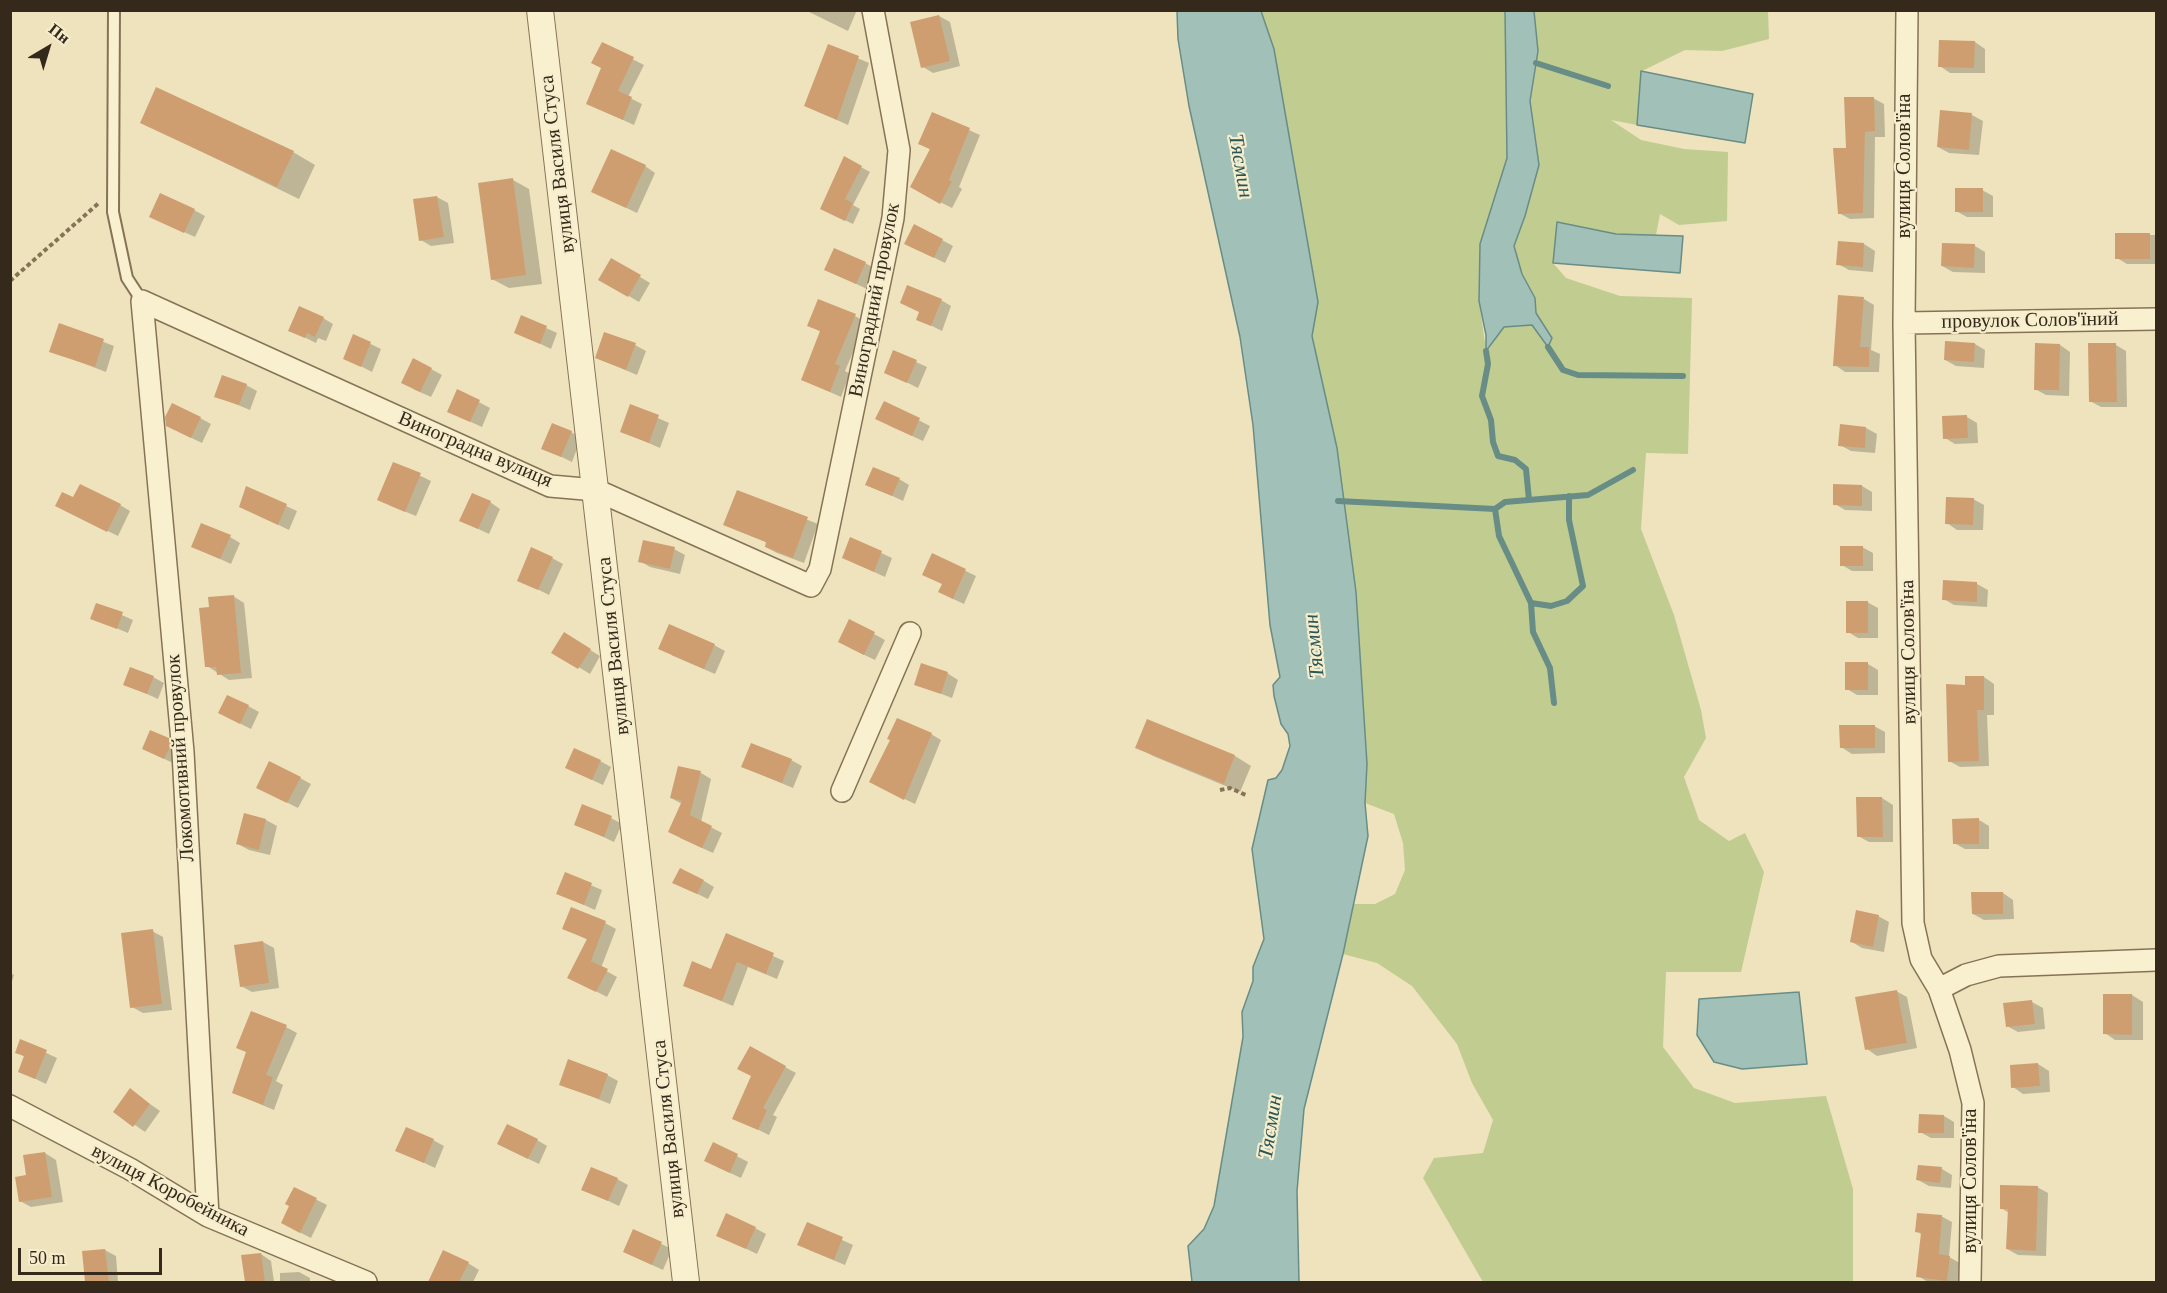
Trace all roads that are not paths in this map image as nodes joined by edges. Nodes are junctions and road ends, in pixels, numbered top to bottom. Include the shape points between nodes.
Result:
1 (114, 10) edge
2 (540, 10) edge
3 (873, 10) edge
4 (1906, 10) edge
5 (142, 301) junction
6 (2157, 319) edge
7 (1904, 323) junction
8 (597, 490) junction
9 (811, 586) joint
10 (910, 633) dead end
11 (842, 791) dead end
12 (2157, 960) edge
13 (1939, 989) junction
14 (10, 1106) edge
15 (208, 1216) junction
16 (366, 1282) edge
17 (686, 1282) edge
18 (1970, 1282) edge

1 - 5 lane via 113,212 127,278
2 - 8 street, вулиця Василя Стуса
3 - 9 street, Виноградний провулок via 899,150 893,218 819,569
4 - 7 street, вулиця Солов'їна
5 - 8 street, Виноградна вулиця via 550,486
5 - 15 street, Локомотивний провулок via 183,752
6 - 7 street, провулок Солов'їний
7 - 13 street, вулиця Солов'їна via 1913,923 1921,959
8 - 9 street, Виноградна вулиця
8 - 17 street, вулиця Василя Стуса
10 - 11 street
12 - 13 street via 1999,966 1966,975
13 - 18 street, вулиця Солов'їна via 1960,1050 1972,1104
14 - 15 street, вулиця Коробейника via 130,1169
15 - 16 street, вулиця Коробейника

